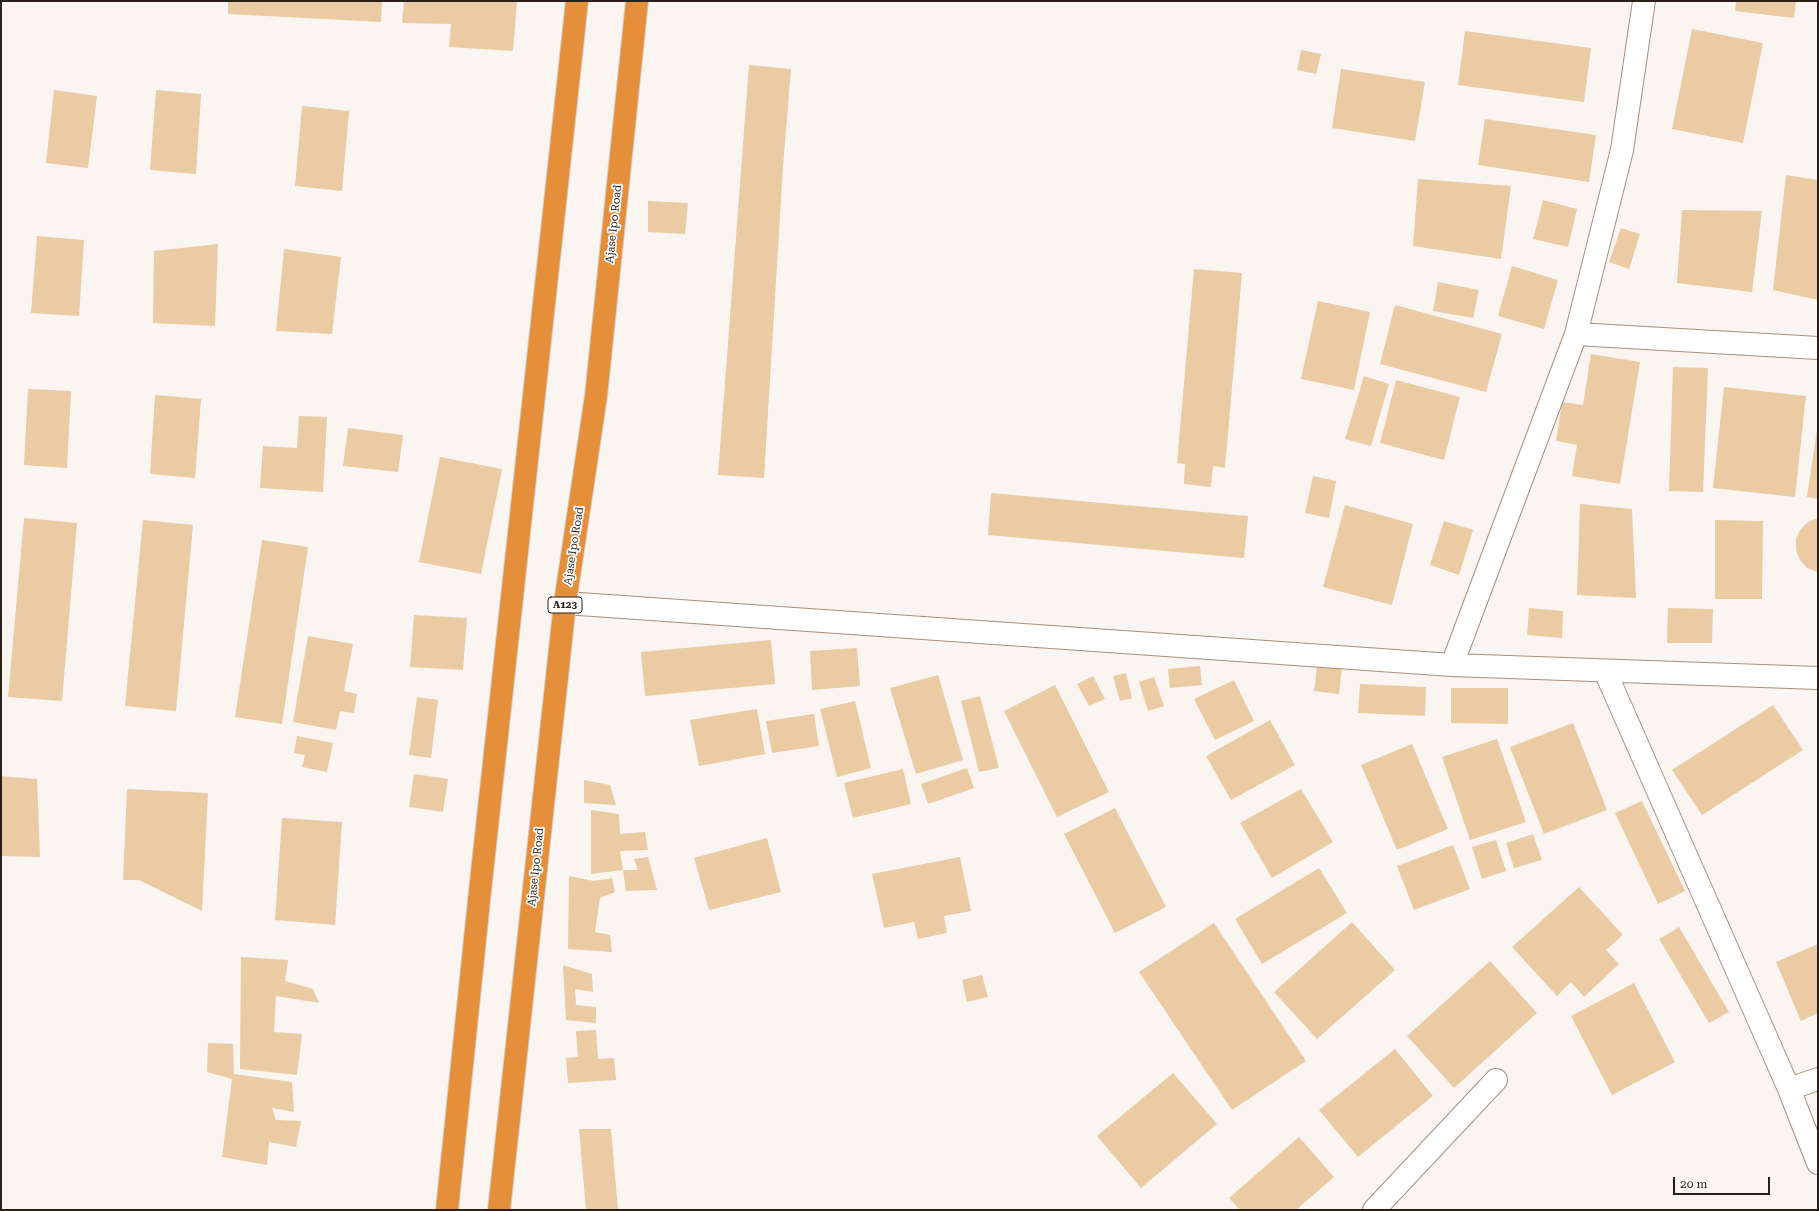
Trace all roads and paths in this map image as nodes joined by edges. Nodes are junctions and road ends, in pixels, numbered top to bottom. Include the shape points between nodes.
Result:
1 (577, 1) edge
2 (638, 1) edge
3 (1644, 1) edge
4 (1576, 334) junction
5 (1818, 348) edge
6 (565, 603) junction
7 (1452, 665) junction
8 (1605, 671) junction
9 (1818, 678) edge
10 (1818, 1079) edge
11 (1496, 1080) dead end
12 (1789, 1089) junction
13 (1818, 1163) edge
14 (447, 1210) edge
15 (499, 1210) edge
16 (1374, 1210) edge

1 - 14 highway
2 - 6 highway, Ajase Ipo Road / A123 via 596,396
3 - 4 street via 1622,150
4 - 5 street
4 - 7 street
6 - 7 street
6 - 15 highway, Ajase Ipo Road / A123
7 - 8 street
8 - 9 street
8 - 12 street
10 - 12 street
11 - 16 street
12 - 13 street

